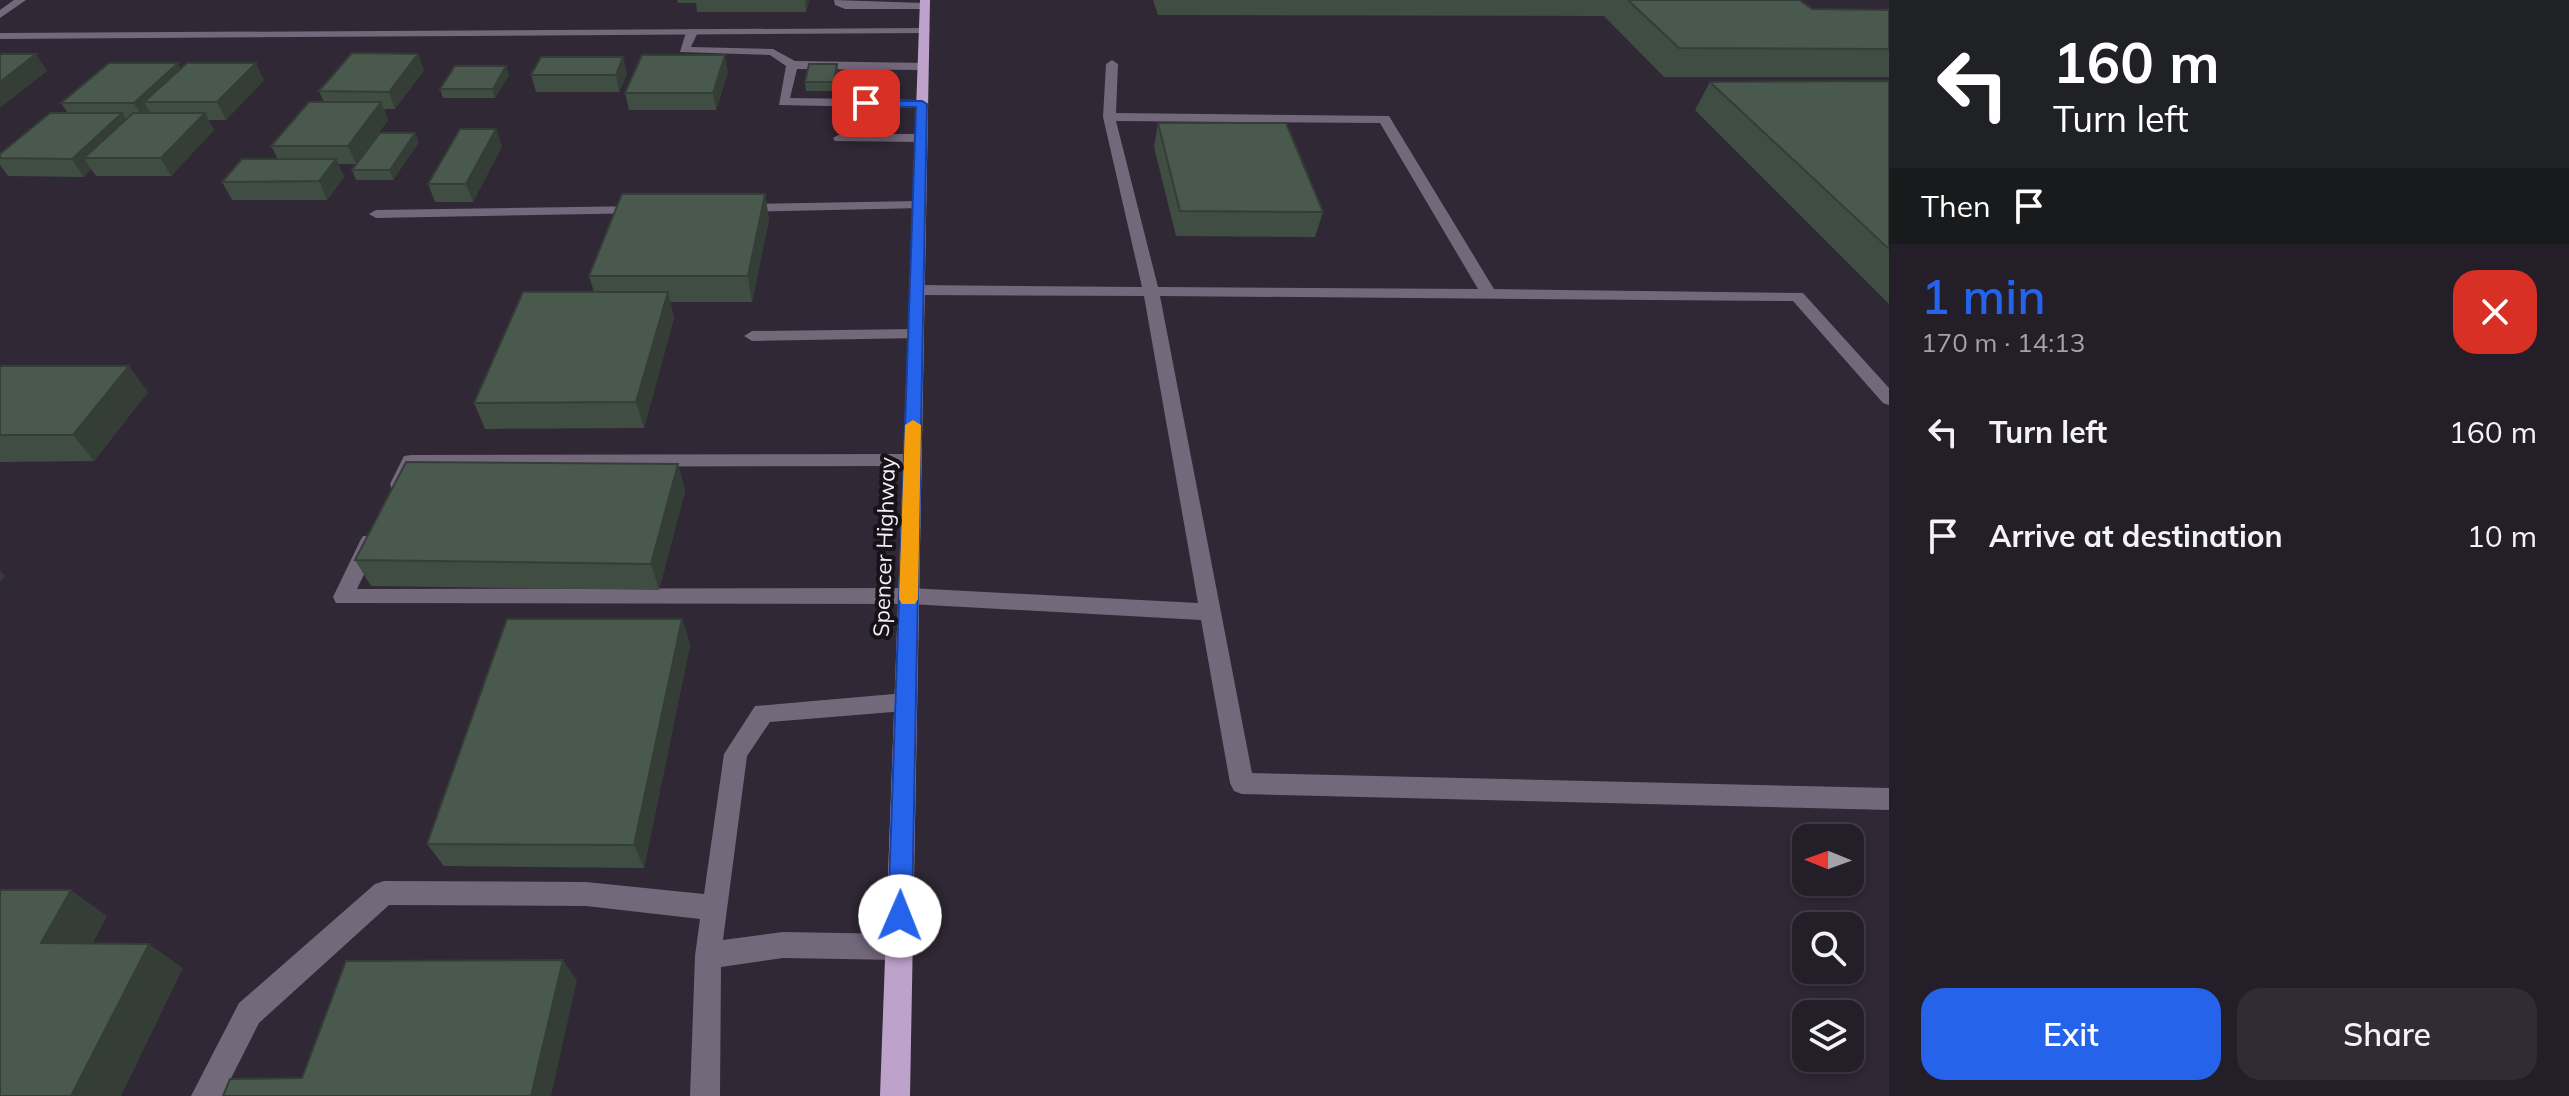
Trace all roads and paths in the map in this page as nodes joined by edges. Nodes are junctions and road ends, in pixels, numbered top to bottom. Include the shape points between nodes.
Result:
1 (21, 0) edge
2 (839, 0) edge
3 (924, 3) edge
4 (0, 15) edge
5 (924, 31) junction
6 (692, 32) junction
7 (0, 36) edge
8 (1112, 64) dead end
9 (792, 65) junction
10 (923, 66) junction
11 (922, 104) junction
12 (1109, 117) junction
13 (840, 138) dead end
14 (921, 138) junction
15 (919, 205) junction
16 (735, 208) edge
17 (657, 210) edge
18 (376, 214) dead end
19 (917, 290) junction
20 (1151, 292) junction
21 (1489, 294) junction
22 (915, 334) junction
23 (752, 336) dead end
24 (1889, 399) edge
25 (912, 460) junction
26 (390, 501) edge
27 (377, 529) edge
28 (909, 596) junction
29 (1210, 612) junction
30 (905, 702) junction
31 (1889, 799) edge
32 (714, 908) junction
33 (899, 947) junction
34 (708, 956) junction
35 (206, 1096) edge
36 (705, 1096) edge
37 (895, 1096) edge

1 - 4 street
2 - 3 street via 845,6
3 - 5 main road, Spencer Highway
5 - 6 street
5 - 10 main road, Spencer Highway
6 - 7 street
6 - 9 street via 684,50 773,52
8 - 12 street
9 - 10 street
9 - 11 street via 783,102
10 - 11 main road, Spencer Highway
11 - 14 main road, Spencer Highway
12 - 20 street
12 - 21 street via 1384,119
13 - 14 street
14 - 15 main road, Spencer Highway
15 - 16 street
15 - 19 main road, Spencer Highway
17 - 18 street
19 - 20 street
19 - 22 main road, Spencer Highway
20 - 21 street
20 - 29 street
21 - 24 street via 1797,296
22 - 23 street
22 - 25 main road, Spencer Highway
25 - 26 street via 411,461
25 - 28 main road, Spencer Highway
27 - 28 street via 343,597
28 - 29 street
28 - 30 main road, Spencer Highway
29 - 31 street via 1242,783
30 - 32 street via 763,713 736,754
30 - 33 main road, Spencer Highway
32 - 34 street
32 - 35 street via 586,894 384,893 249,1013
33 - 34 street via 783,945
33 - 37 main road, Spencer Highway
34 - 36 street

